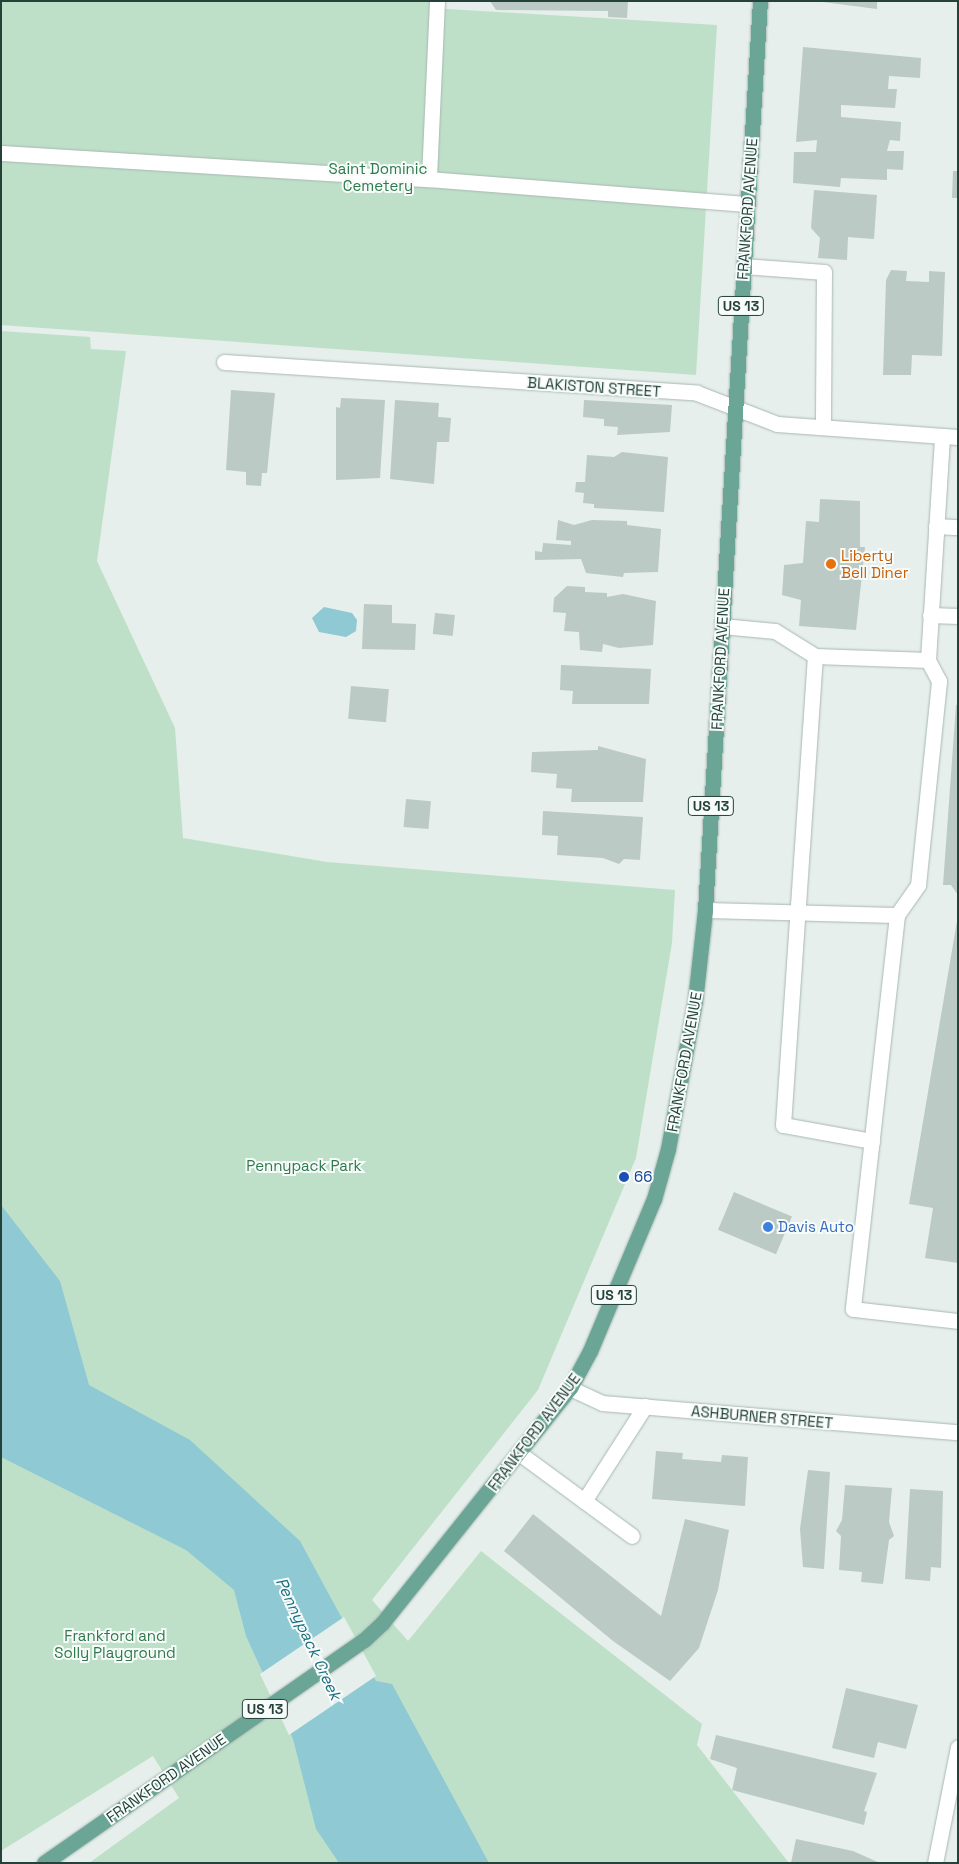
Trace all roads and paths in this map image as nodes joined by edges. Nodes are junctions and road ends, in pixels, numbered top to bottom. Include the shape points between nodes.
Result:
1 (437, 1) edge
2 (760, 1) edge
3 (1, 153) edge
4 (429, 179) junction
5 (748, 204) junction
6 (744, 266) junction
7 (224, 362) dead end
8 (735, 409) junction
9 (823, 427) junction
10 (942, 436) junction
11 (958, 437) edge
12 (936, 526) junction
13 (958, 527) edge
14 (930, 615) junction
15 (958, 616) edge
16 (722, 626) junction
17 (815, 656) junction
18 (928, 660) junction
19 (705, 910) junction
20 (801, 913) junction
21 (897, 915) junction
22 (872, 1141) junction
23 (958, 1321) edge
24 (570, 1388) junction
25 (644, 1406) junction
26 (958, 1432) edge
27 (519, 1453) junction
28 (584, 1501) junction
29 (632, 1536) dead end
30 (958, 1747) edge
31 (44, 1863) edge
32 (936, 1863) edge

1 - 4 street
2 - 5 main road, FRANKFORD AVENUE / US 13
3 - 4 street
4 - 5 street
5 - 6 main road, FRANKFORD AVENUE / US 13
6 - 8 main road, FRANKFORD AVENUE / US 13
6 - 9 street via 824,272
7 - 8 street, BLAKISTON STREET via 697,393
8 - 9 street, BLAKISTON STREET via 777,424
8 - 16 main road, FRANKFORD AVENUE / US 13
9 - 10 street, BLAKISTON STREET
10 - 11 street, BLAKISTON STREET
10 - 12 street
12 - 13 street
12 - 14 street
14 - 15 street
14 - 18 street
16 - 17 street via 775,631
16 - 19 main road, FRANKFORD AVENUE / US 13
17 - 18 street
17 - 20 street
18 - 21 street via 939,681 918,885
19 - 20 street
19 - 24 main road, FRANKFORD AVENUE / US 13 via 695,1000 660,1183 590,1351
20 - 21 street
20 - 22 street via 783,1125
21 - 22 street
22 - 23 street via 853,1309
24 - 25 street, ASHBURNER STREET via 602,1403
24 - 27 main road, FRANKFORD AVENUE / US 13
25 - 26 street, ASHBURNER STREET
25 - 28 street
27 - 28 street
27 - 31 main road, FRANKFORD AVENUE / US 13 via 395,1609 364,1640
28 - 29 street
30 - 32 street via 947,1788

